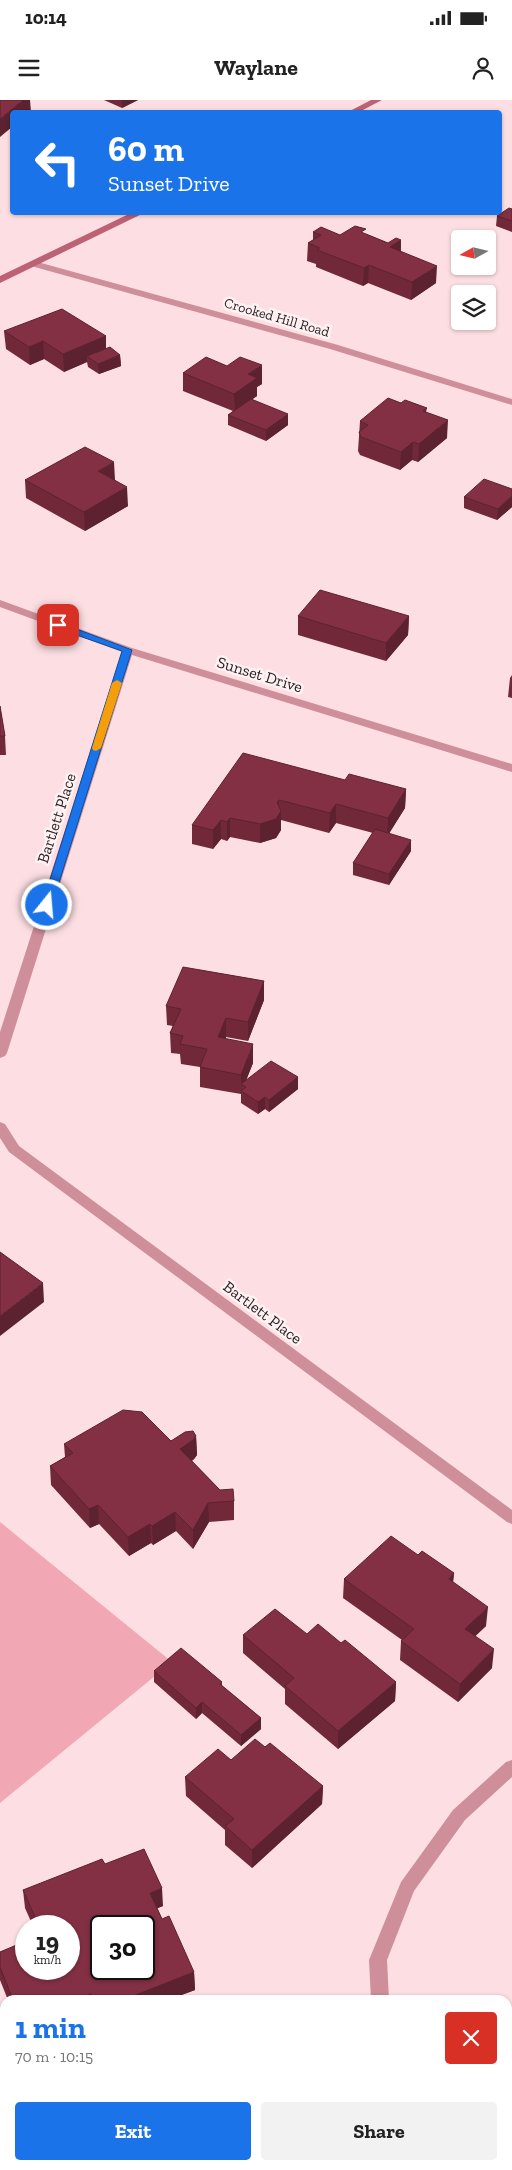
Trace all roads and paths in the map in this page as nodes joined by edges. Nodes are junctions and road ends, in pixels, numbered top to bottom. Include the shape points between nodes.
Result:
1 (378, 100) edge
2 (357, 110) edge
3 (136, 215) edge
4 (34, 264) junction
5 (0, 280) edge
6 (512, 402) edge
7 (0, 603) edge
8 (128, 650) junction
9 (512, 768) edge
10 (0, 1053) edge
11 (0, 1128) edge
12 (512, 1518) edge
13 (512, 1767) edge
14 (380, 1995) edge

1 - 2 main road
3 - 4 main road
4 - 5 main road
4 - 6 street, Crooked Hill Road via 360,354
7 - 8 street, Sunset Drive
8 - 9 street, Sunset Drive
8 - 10 street, Bartlett Place
11 - 12 street, Bartlett Place via 14,1149
13 - 14 street via 459,1815 407,1887 378,1960

